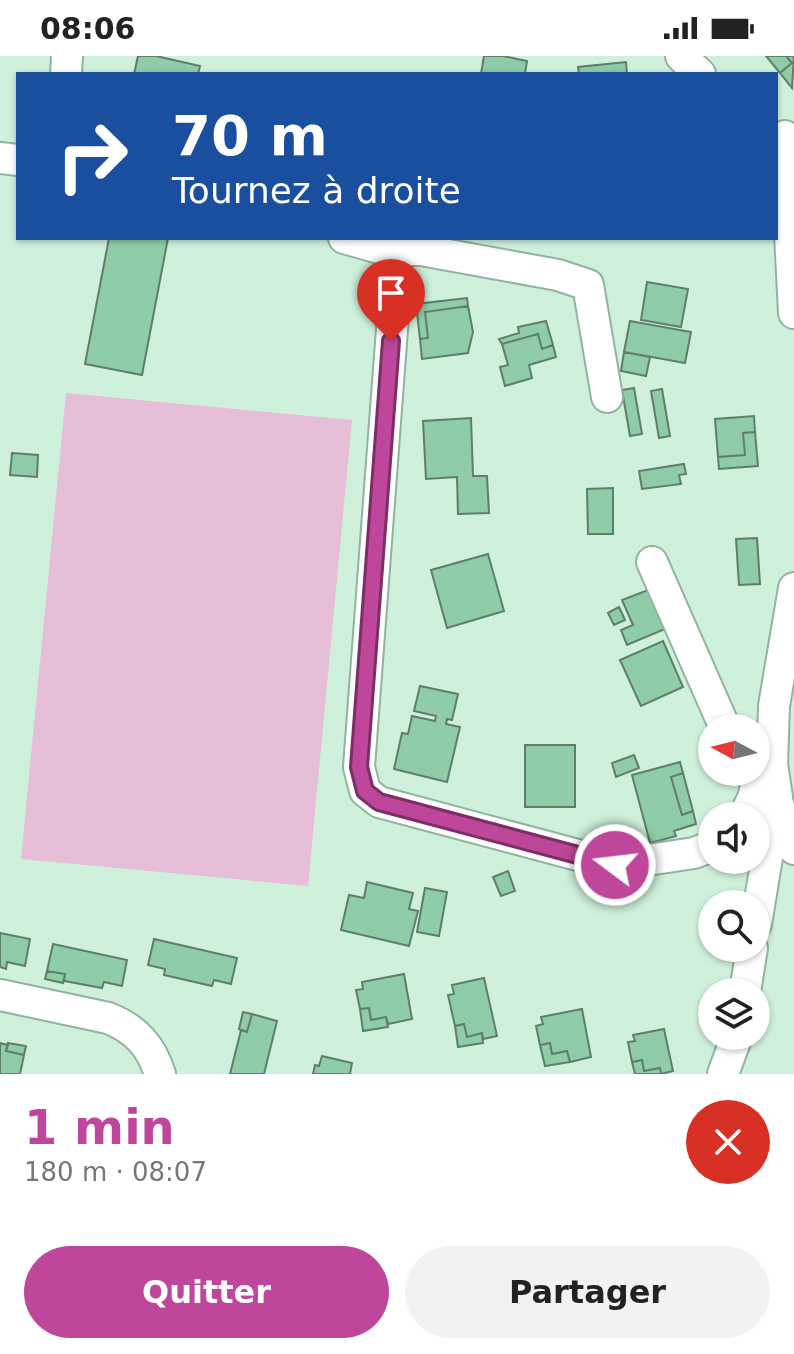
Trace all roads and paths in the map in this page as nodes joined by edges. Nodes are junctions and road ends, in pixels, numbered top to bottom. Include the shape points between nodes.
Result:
1 (681, 56) edge
2 (698, 72) edge
3 (785, 136) edge
4 (351, 240) edge
5 (422, 246) edge
6 (794, 313) edge
7 (607, 397) dead end
8 (652, 562) dead end
9 (794, 588) edge
10 (719, 714) edge
11 (770, 727) edge
12 (770, 780) edge
13 (777, 797) junction
14 (794, 849) edge
15 (698, 850) edge
16 (762, 890) edge
17 (0, 995) edge
18 (732, 1050) edge
19 (160, 1074) edge
20 (723, 1074) edge

1 - 2 street
3 - 6 street
4 - 5 street via 379,248
5 - 7 street via 588,285
5 - 15 street via 359,767 365,791 379,802 615,865
8 - 10 street
9 - 11 street
12 - 13 street
13 - 14 street via 786,839
13 - 16 street
17 - 19 street via 120,1023 147,1044
18 - 20 street

